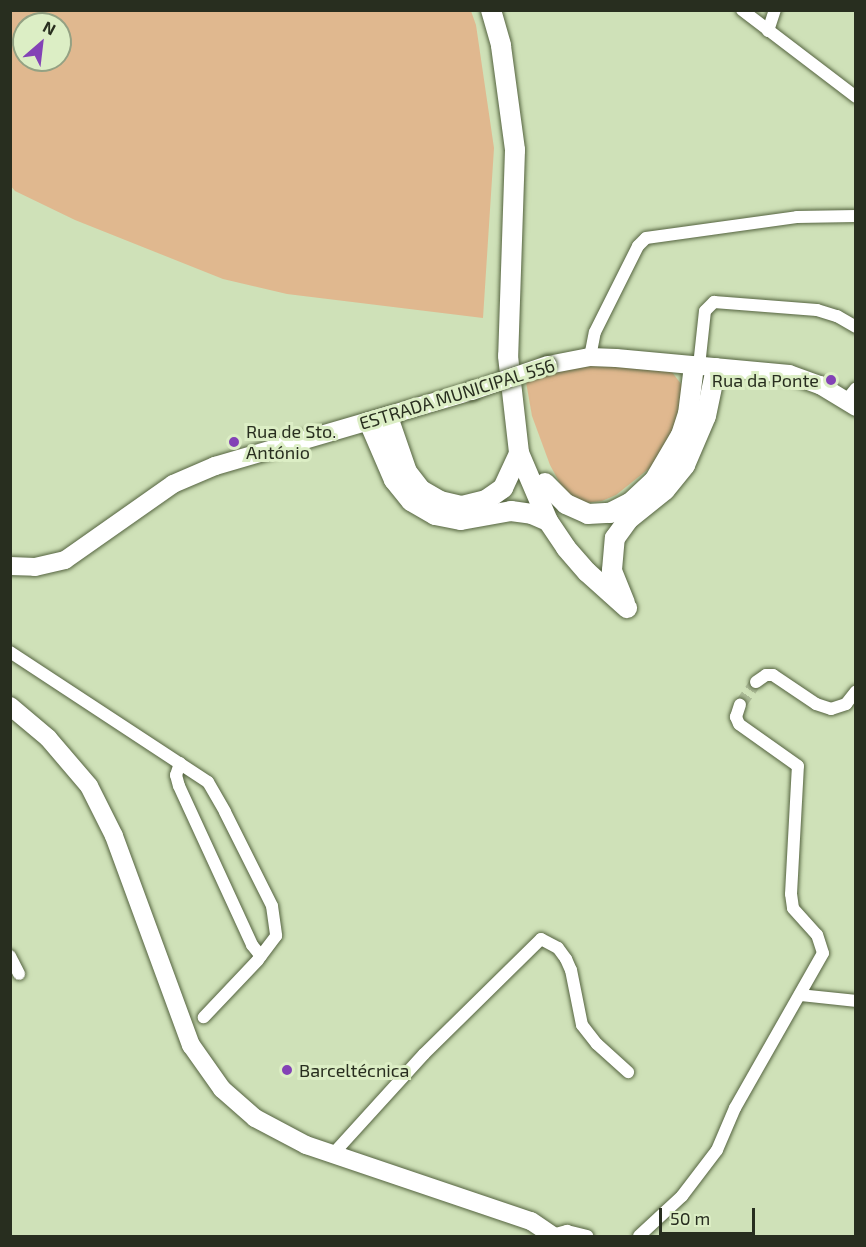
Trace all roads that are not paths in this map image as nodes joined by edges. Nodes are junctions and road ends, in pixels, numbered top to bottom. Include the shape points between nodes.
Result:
1 (491, 10) edge
2 (742, 10) edge
3 (776, 10) edge
4 (768, 31) junction
5 (855, 97) edge
6 (855, 216) edge
7 (855, 327) edge
8 (590, 357) junction
9 (703, 367) junction
10 (852, 399) edge
11 (514, 407) junction
12 (379, 419) junction
13 (519, 453) junction
14 (545, 483) junction
15 (548, 521) junction
16 (10, 566) edge
17 (607, 590) junction
18 (10, 652) edge
19 (756, 682) dead end
20 (855, 691) edge
21 (740, 705) dead end
22 (10, 706) edge
23 (180, 763) junction
24 (10, 956) edge
25 (261, 956) junction
26 (19, 974) dead end
27 (800, 995) junction
28 (855, 1001) edge
29 (204, 1017) dead end
30 (628, 1072) dead end
31 (333, 1154) junction
32 (553, 1236) edge
33 (587, 1236) edge
34 (639, 1236) edge

1 - 11 main road via 501,46 515,150 508,356
2 - 4 street
3 - 4 street
4 - 5 street
6 - 8 street via 797,217 646,238 638,246 596,332
7 - 9 street via 817,310 714,302 705,311
8 - 9 main road, ESTRADA MUNICIPAL 556
8 - 12 main road, ESTRADA MUNICIPAL 556, bridge via 548,365
9 - 10 main road, ESTRADA MUNICIPAL 556 via 789,374
9 - 14 main road via 670,458 654,481 630,503 610,513 588,514 566,504
9 - 17 main road via 706,416 685,465 665,490 628,519 615,538 612,570 627,608
11 - 13 main road
11 - 14 main road
12 - 13 main road via 407,472 421,490 440,501 462,506 486,500 503,488
12 - 15 main road via 394,480 411,501 435,515 461,520 511,511
12 - 16 main road, ESTRADA MUNICIPAL 556 via 215,466 173,484 65,560 35,567
13 - 15 main road
14 - 17 main road via 563,521
15 - 17 main road via 577,562
18 - 23 street
19 - 20 street via 773,675 831,709 846,704
21 - 27 street via 736,717 739,724 798,766 791,894 793,908 817,935 823,953
22 - 31 main road via 48,738 88,786 114,836 191,1045 222,1089 255,1118 306,1145
23 - 25 street via 176,775 179,786 252,945
23 - 25 street via 208,782 272,906 276,936
24 - 26 street
25 - 29 street
27 - 28 street
27 - 34 street via 735,1108 717,1150 682,1196
30 - 31 street via 582,1025 566,959 558,948 540,939 424,1054
31 - 32 main road via 531,1221
32 - 33 street via 567,1231

